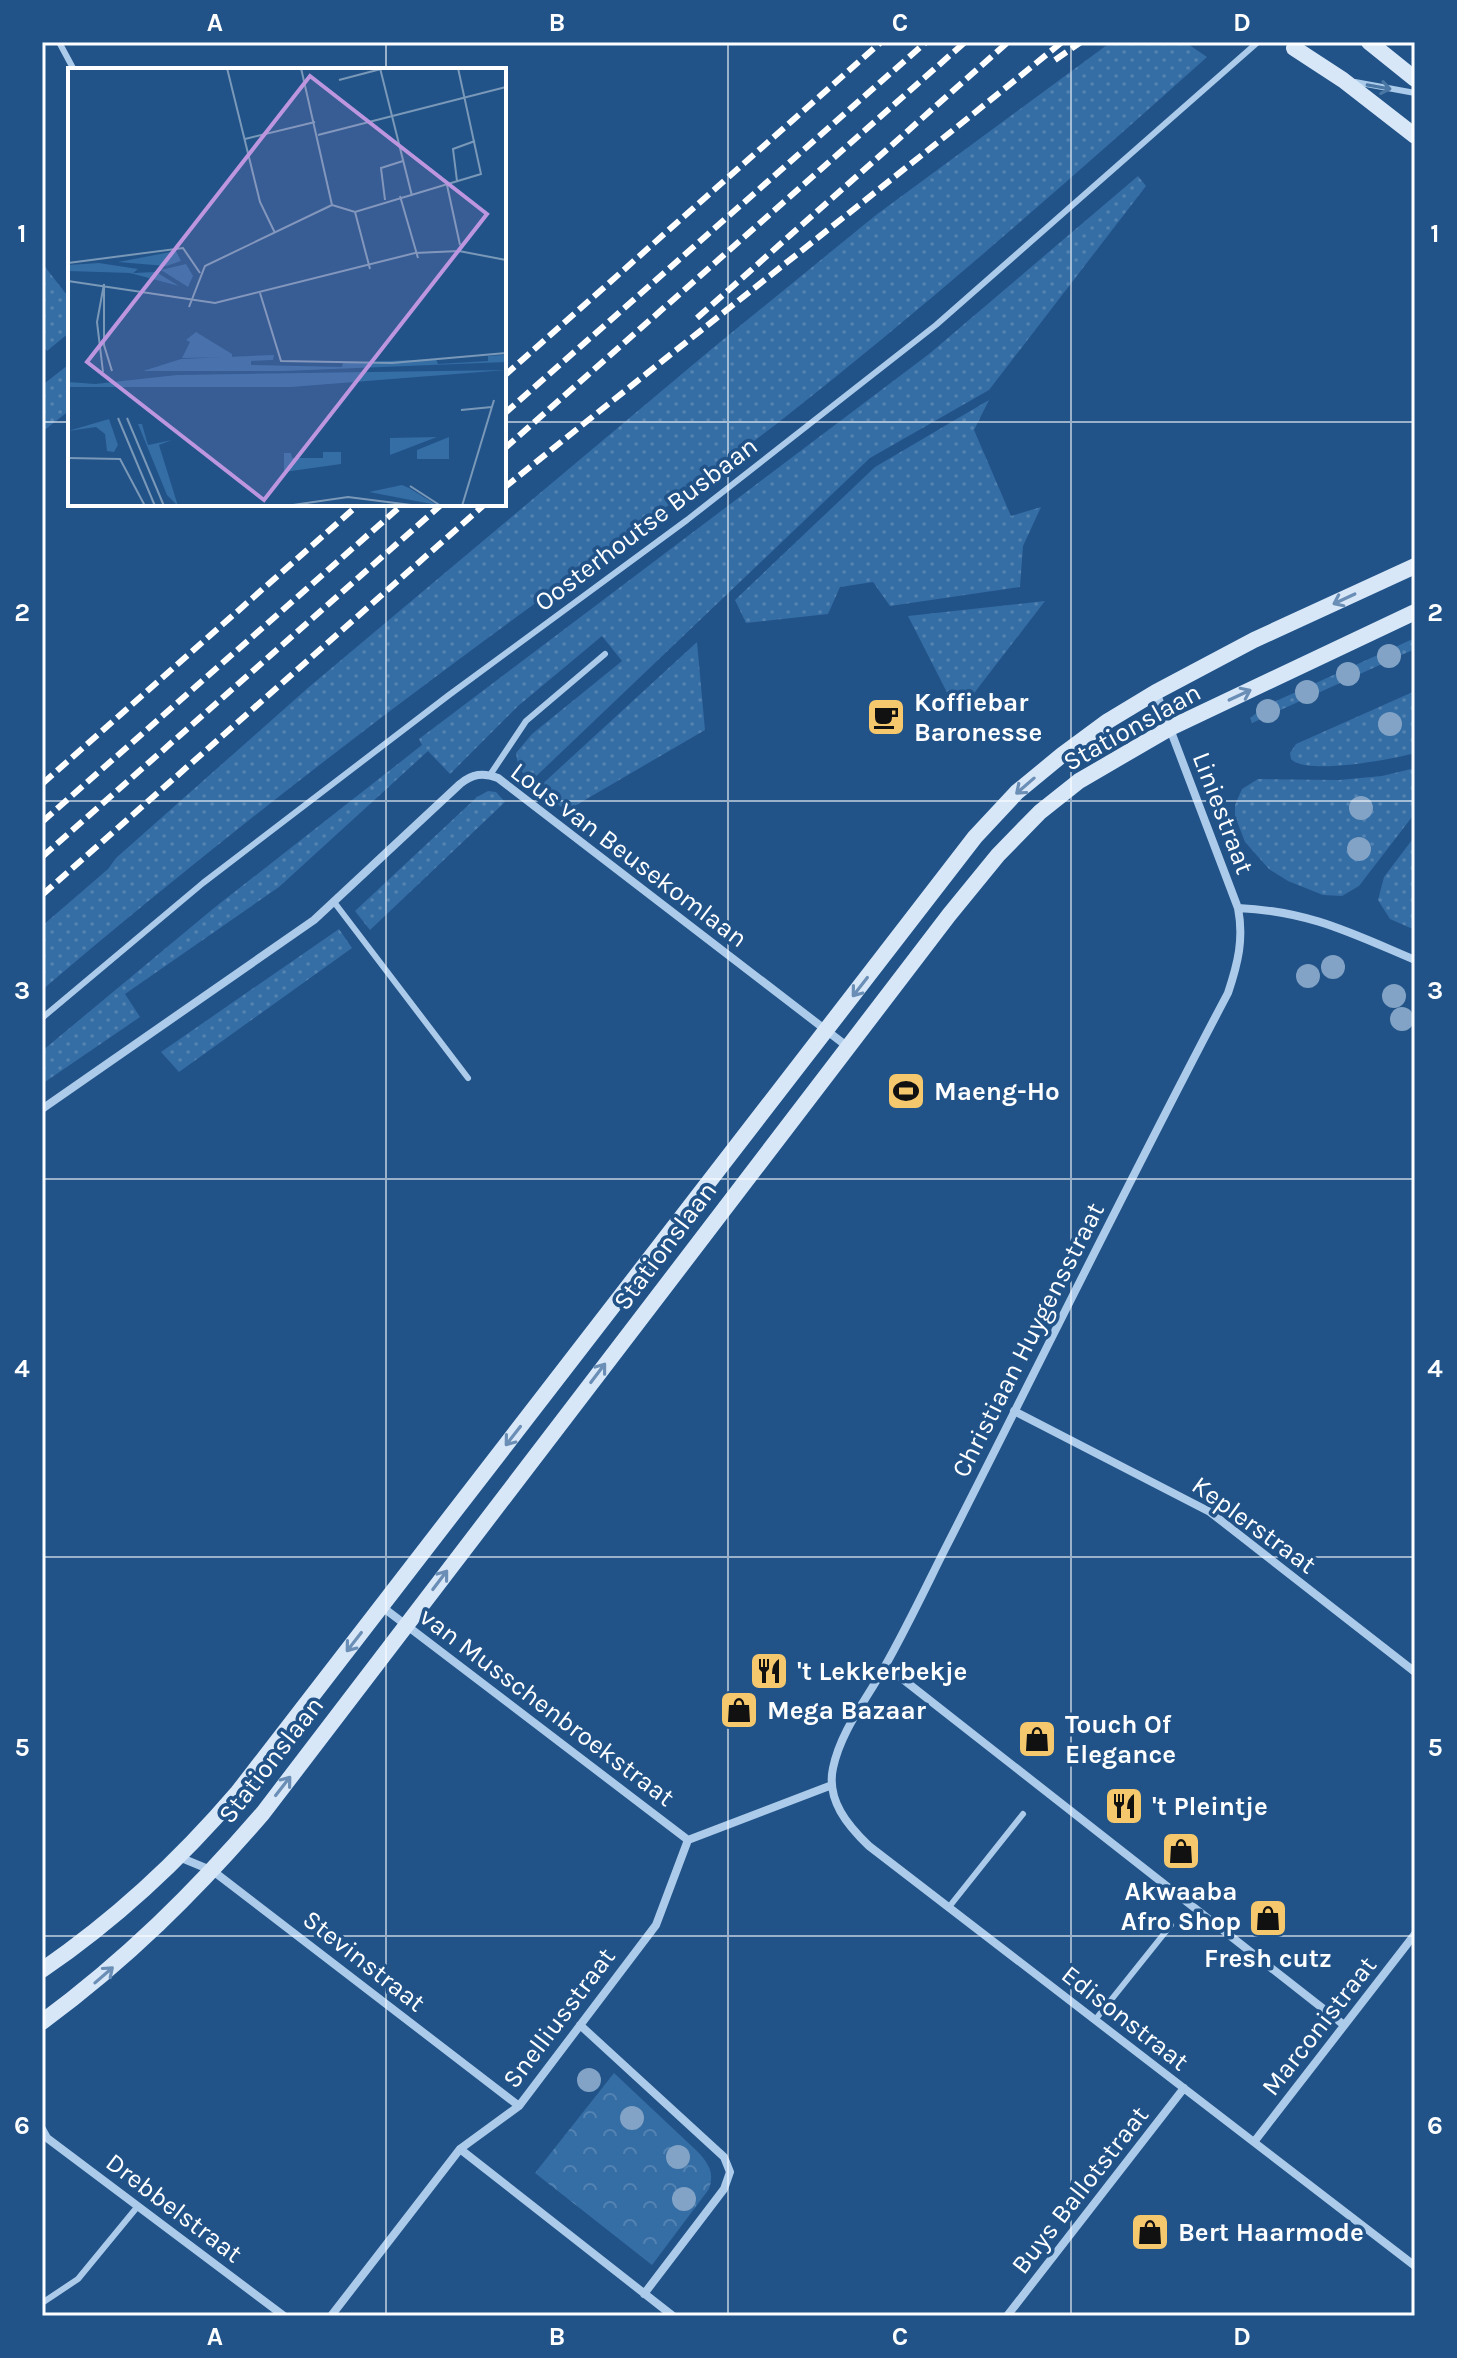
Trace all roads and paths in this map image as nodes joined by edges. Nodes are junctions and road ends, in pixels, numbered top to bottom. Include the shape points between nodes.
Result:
1 (59, 42) edge
2 (1258, 42) edge
3 (1369, 42) edge
4 (1294, 48) dead end
5 (73, 68) edge
6 (1415, 79) edge
7 (1343, 80) junction
8 (1415, 93) edge
9 (1415, 136) edge
10 (1415, 566) edge
11 (1415, 612) edge
12 (605, 654) dead end
13 (1156, 692) junction
14 (1170, 728) junction
15 (490, 775) junction
16 (334, 902) junction
17 (1238, 908) junction
18 (1415, 960) edge
19 (42, 1018) edge
20 (826, 1031) junction
21 (848, 1047) junction
22 (468, 1078) dead end
23 (42, 1109) edge
24 (1014, 1411) junction
25 (381, 1606) junction
26 (406, 1625) junction
27 (886, 1666) junction
28 (1415, 1672) edge
29 (832, 1785) junction
30 (1023, 1814) dead end
31 (688, 1840) junction
32 (179, 1857) junction
33 (213, 1871) junction
34 (949, 1907) junction
35 (1171, 1925) dead end
36 (1415, 1934) edge
37 (42, 1970) edge
38 (1095, 2020) junction
39 (42, 2022) edge
40 (580, 2025) junction
41 (1344, 2025) junction
42 (1184, 2088) junction
43 (519, 2106) junction
44 (42, 2129) edge
45 (1254, 2142) junction
46 (460, 2149) junction
47 (138, 2206) junction
48 (1415, 2266) edge
49 (644, 2294) junction
50 (42, 2303) edge
51 (284, 2316) edge
52 (331, 2316) edge
53 (673, 2316) edge
54 (1007, 2316) edge

1 - 5 lane
2 - 19 lane, Oosterhoutse Busbaan via 912,344 216,873
3 - 6 main road
4 - 7 main road
7 -> 8 lane
7 - 9 main road
10 -> 13 main road, Stationslaan
14 -> 11 main road, Stationslaan
12 - 15 lane via 526,721
13 - 14 street, Liniestraat
13 -> 20 main road, Stationslaan via 1108,721 1017,792 975,837
14 - 17 street, Liniestraat
14 - 21 main road, Stationslaan via 1079,781 1040,812 998,855
15 - 16 street, Lous van Beusekomlaan via 469,777 460,784
15 - 20 street, Lous van Beusekomlaan
16 - 22 lane
16 - 23 street, Lous van Beusekomlaan
17 - 18 street, Liniestraat via 1319,919
17 - 24 street, Christiaan Huygensstraat via 1239,961 1228,993
20 - 21 street, Lous van Beusekomlaan
20 -> 25 main road, Stationslaan
26 -> 21 main road, Stationslaan
24 - 27 street, Christiaan Huygensstraat
24 - 28 street, Keplerstraat via 1210,1512
25 - 26 street, van Musschenbroekstraat
25 -> 32 main road, Stationslaan via 238,1792
26 - 31 street, van Musschenbroekstraat
33 -> 26 main road, Stationslaan
27 - 29 street, Christiaan Huygensstraat via 847,1731 833,1766
27 - 41 street
29 - 31 street
29 - 34 street, Edisonstraat via 849,1827
30 - 34 lane
31 - 40 street, Snelliusstraat via 656,1925
32 - 33 street, Stevinstraat
32 - 37 main road, Stationslaan
39 -> 33 main road, Stationslaan via 97,1982
33 - 43 street, Stevinstraat
34 - 38 street, Edisonstraat
35 - 38 lane
36 - 41 street, Marconistraat
38 - 42 street, Edisonstraat
40 - 43 street, Snelliusstraat
40 - 49 street via 724,2157 730,2172 724,2189
41 - 45 street, Marconistraat
42 - 45 street, Edisonstraat
42 - 54 street, Buys Ballotstraat
43 - 46 street, Snelliusstraat
44 - 47 street, Drebbelstraat
45 - 48 street, Edisonstraat
46 - 49 street
46 - 52 street, Snelliusstraat
47 - 50 lane via 78,2279
47 - 51 street, Drebbelstraat
49 - 53 street

